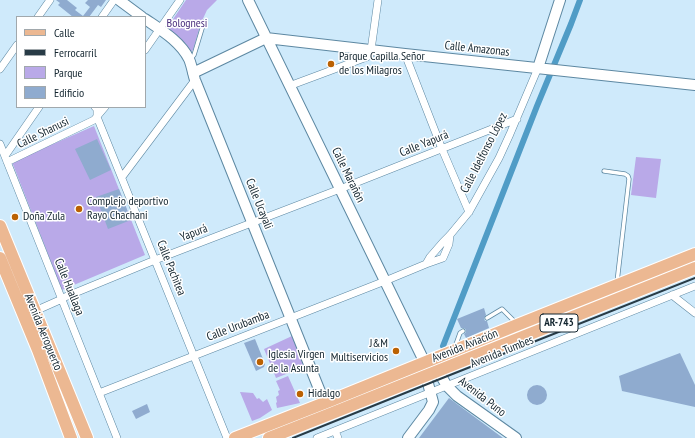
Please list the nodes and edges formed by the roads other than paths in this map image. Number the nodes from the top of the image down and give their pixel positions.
1 (50, 0) edge
2 (114, 0) edge
3 (119, 0) edge
4 (180, 0) edge
5 (248, 0) edge
6 (378, 0) edge
7 (560, 0) edge
8 (39, 16) edge
9 (103, 16) edge
10 (141, 16) edge
11 (146, 20) edge
12 (204, 22) dead end
13 (160, 30) junction
14 (266, 38) junction
15 (16, 47) edge
16 (146, 49) edge
17 (371, 50) junction
18 (405, 54) junction
19 (190, 61) junction
20 (542, 68) junction
21 (0, 69) edge
22 (194, 77) junction
23 (695, 85) edge
24 (289, 86) junction
25 (38, 108) edge
26 (96, 108) edge
27 (103, 108) edge
28 (97, 117) junction
29 (517, 119) junction
30 (0, 144) edge
31 (442, 149) junction
32 (6, 159) junction
33 (604, 171) dead end
34 (122, 177) junction
35 (340, 189) junction
36 (469, 212) junction
37 (252, 222) junction
38 (0, 226) edge
39 (450, 235) junction
40 (695, 254) edge
41 (0, 258) edge
42 (155, 260) junction
43 (426, 264) junction
44 (695, 268) edge
45 (385, 281) junction
46 (617, 285) junction
47 (695, 286) edge
48 (672, 296) junction
49 (62, 299) junction
50 (35, 310) junction
51 (695, 313) edge
52 (290, 317) junction
53 (487, 318) dead end
54 (517, 325) junction
55 (463, 331) dead end
56 (43, 348) junction
57 (453, 351) junction
58 (193, 355) junction
59 (425, 362) junction
60 (438, 371) junction
61 (426, 376) junction
62 (447, 386) junction
63 (430, 392) junction
64 (99, 393) junction
65 (326, 403) junction
66 (330, 414) junction
67 (335, 431) junction
68 (71, 438) edge
69 (87, 438) edge
70 (117, 438) edge
71 (227, 438) edge
72 (234, 438) edge
73 (268, 438) edge
74 (317, 438) edge
75 (338, 438) edge
76 (408, 438) edge
77 (516, 438) edge

1 - 8 street
2 - 9 street
3 - 10 street
4 - 13 street
5 - 14 street, Calle Marañón
6 - 17 street
7 - 20 street, Calle Idelfonso López
11 - 13 street, Calle Ucayali
12 - 19 lane
13 - 16 street
13 - 19 street, Calle Ucayali
14 - 17 street, Calle Amazonas
14 - 22 street
14 - 24 street, Calle Marañón
15 - 21 street
17 - 18 street, Calle Amazonas
17 - 24 street
18 - 20 street, Calle Amazonas
18 - 31 street
19 - 22 street, Calle Ucayali
20 - 23 street, Calle Amazonas
20 - 29 street, Calle Idelfonso López
22 - 34 street
22 - 37 street, Calle Ucayali
24 - 35 street, Calle Marañón
25 - 32 street
26 - 28 street, Calle Pachitea
27 - 28 street, Calle Shanusi
28 - 32 street, Calle Shanusi
28 - 34 street, Calle Pachitea
29 - 31 street, Calle Yapurá
29 - 36 street, Calle Idelfonso López
30 - 32 street, Calle Huallaga
31 - 35 street, Calle Yapurá
31 - 36 street
32 - 49 street, Calle Huallaga
33 - 46 lane
34 - 42 street, Calle Pachitea
35 - 37 street, Yapurá
35 - 45 street, Calle Marañón
36 - 39 street, Calle Idelfonso López
37 - 42 street, Yapurá
37 - 52 street, Calle Ucayali
38 - 50 main road, Avenida Aeropuerto
39 - 43 street, Calle Idelfonso López
39 - 43 street
40 - 46 main road, Avenida Aviación / AR-743
41 - 56 main road, Avenida Aeropuerto
42 - 49 street, Yapurá
42 - 58 street, Calle Pachitea
43 - 45 street
44 - 60 main road, Avenida Aviación / AR-743
45 - 52 street, Calle Urubamba
45 - 59 street, Calle Marañón
46 - 54 main road, Avenida Aviación / AR-743
47 - 48 street, Avenida Tumbes
48 - 51 street
48 - 62 street, Avenida Tumbes
49 - 50 street, Yapurá
49 - 64 street, Calle Huallaga
50 - 56 main road, Avenida Aeropuerto
52 - 58 street, Calle Urubamba
52 - 65 street, Calle Ucayali
53 - 54 lane
54 - 57 main road, Avenida Aviación / AR-743
55 - 57 lane
56 - 68 main road, Avenida Aeropuerto
56 - 69 main road, Avenida Aeropuerto
57 - 59 main road, Avenida Aviación / AR-743
58 - 64 street, Calle Urubamba
58 - 71 street, Calle Pachitea
59 - 65 main road, Avenida Aviación / AR-743
60 - 61 main road, Avenida Aviación / AR-743
60 - 62 street, Avenida Puno
61 - 63 street
61 - 66 main road, Avenida Aviación / AR-743
62 - 63 street, Avenida Tumbes
62 - 77 street, Avenida Puno
63 - 67 street, Avenida Tumbes
63 - 76 street
64 - 70 street, Calle Huallaga
65 - 66 street, Calle Ucayali
65 - 72 main road, Avenida Aviación / AR-743
66 - 73 main road, Avenida Aviación / AR-743
67 - 74 street, Avenida Tumbes
67 - 75 street

